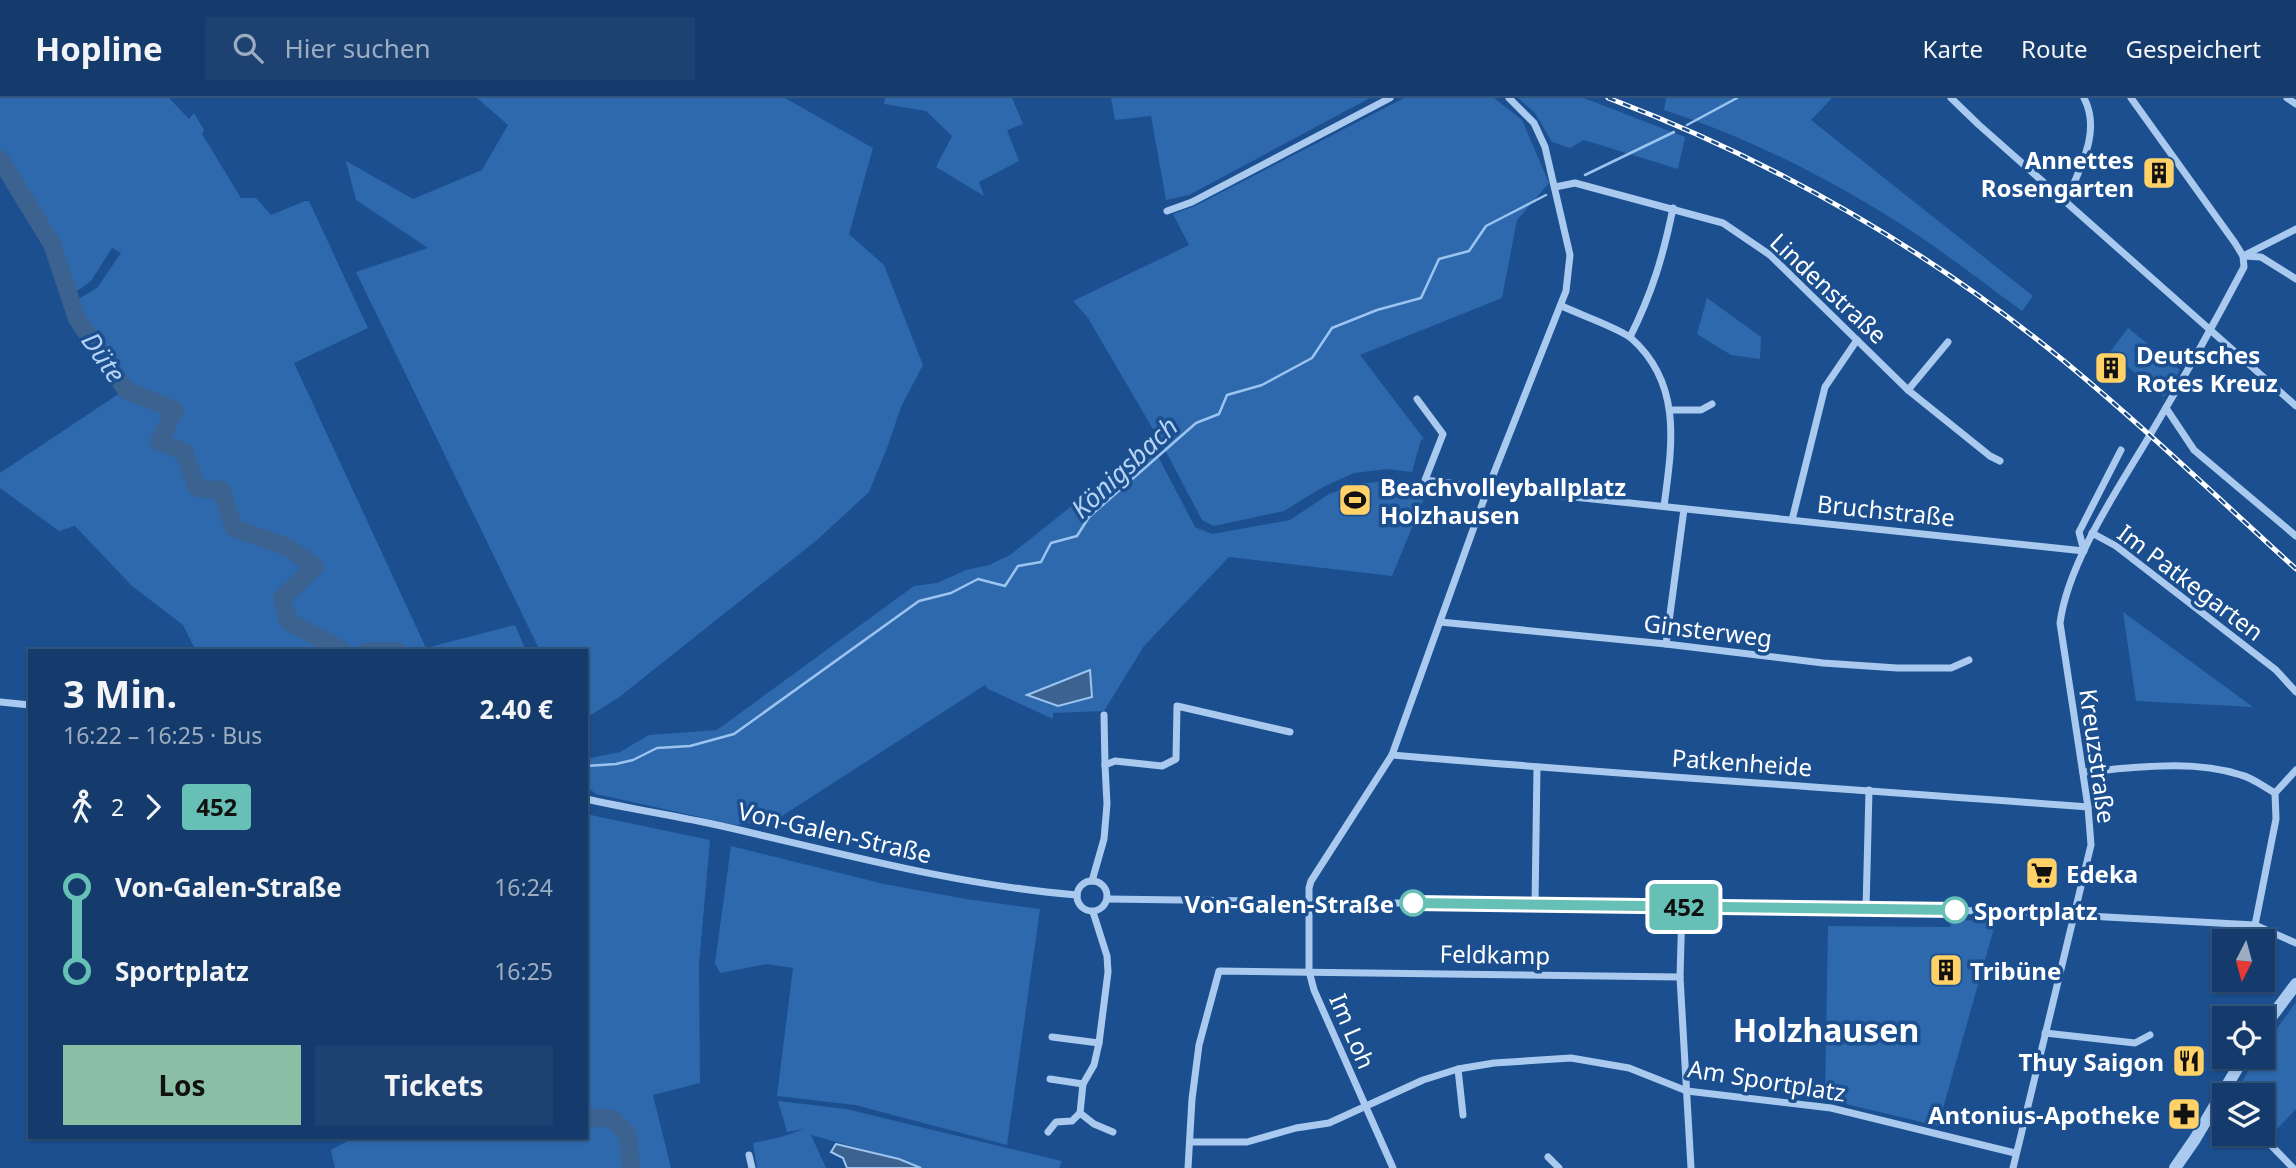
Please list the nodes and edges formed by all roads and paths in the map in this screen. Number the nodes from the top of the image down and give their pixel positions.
1 (1390, 98) edge
2 (1509, 98) edge
3 (1951, 98) edge
4 (2084, 98) edge
5 (2131, 98) edge
6 (2287, 98) edge
7 (2296, 104) edge
8 (1555, 187) junction
9 (2066, 202) junction
10 (1673, 208) junction
11 (1167, 211) dead end
12 (2296, 229) edge
13 (2243, 256) junction
14 (2296, 279) edge
15 (1562, 306) junction
16 (2210, 331) junction
17 (1630, 337) junction
18 (1857, 340) junction
19 (1948, 342) dead end
20 (1908, 390) junction
21 (1417, 399) dead end
22 (1712, 404) dead end
23 (2296, 406) edge
24 (2166, 408) junction
25 (1671, 410) junction
26 (2121, 450) dead end
27 (2000, 461) dead end
28 (1488, 488) junction
29 (1664, 506) junction
30 (1684, 509) junction
31 (1792, 520) junction
32 (2092, 533) junction
33 (2296, 536) edge
34 (2084, 551) junction
35 (1440, 622) junction
36 (1667, 644) junction
37 (1969, 660) dead end
38 (2296, 692) edge
39 (0, 702) edge
40 (28, 705) edge
41 (1104, 715) dead end
42 (1290, 732) dead end
43 (1392, 755) junction
44 (1105, 765) junction
45 (1538, 767) junction
46 (2296, 770) edge
47 (2083, 772) junction
48 (1868, 790) junction
49 (2275, 793) junction
50 (588, 799) edge
51 (2088, 807) junction
52 (1092, 881) junction
53 (1077, 895) junction
54 (1108, 899) junction
55 (1309, 901) junction
56 (1535, 905) junction
57 (1682, 907) junction
58 (1866, 909) junction
59 (1093, 912) junction
60 (2075, 914) junction
61 (2255, 925) junction
62 (2296, 943) edge
63 (1309, 971) junction
64 (1680, 977) junction
65 (2296, 984) edge
66 (2275, 1012) edge
67 (2045, 1033) junction
68 (2150, 1035) dead end
69 (1052, 1037) dead end
70 (1099, 1043) junction
71 (1458, 1069) junction
72 (1050, 1079) dead end
73 (1083, 1084) junction
74 (1687, 1091) junction
75 (1364, 1106) junction
76 (2212, 1112) edge
77 (1080, 1113) junction
78 (1463, 1115) dead end
79 (1048, 1132) dead end
80 (1113, 1132) dead end
81 (1190, 1142) junction
82 (2272, 1146) edge
83 (2015, 1153) junction
84 (749, 1155) dead end
85 (1548, 1157) dead end
86 (752, 1168) edge
87 (1188, 1168) edge
88 (1393, 1168) edge
89 (1559, 1168) edge
90 (1691, 1168) edge
91 (2013, 1168) edge
92 (2175, 1168) edge
93 (2293, 1168) edge

1 - 11 street
2 - 8 street, Im Loh
3 - 9 street
4 - 9 street
5 - 13 street
6 - 7 street
8 - 10 street, Lindenstraße
8 - 15 street, Im Loh
9 - 16 street
10 - 17 street
10 - 18 street, Lindenstraße
12 - 13 street
13 - 14 street
13 - 16 street, Kreuzstraße
15 - 17 street
15 - 28 street, Im Loh
16 - 23 street
16 - 24 street, Kreuzstraße
17 - 25 street
18 - 20 street, Lindenstraße
18 - 31 street
19 - 20 street
20 - 27 street, Lindenstraße
21 - 28 street, Bruchstraße
22 - 25 street
24 - 32 street, Kreuzstraße
24 - 33 street
25 - 29 street
26 - 34 street
28 - 29 street, Bruchstraße
28 - 35 street, Im Loh
29 - 30 street, Bruchstraße
30 - 31 street, Bruchstraße
30 - 36 street
31 - 34 street, Bruchstraße
32 - 34 street, Kreuzstraße
32 - 38 street, Im Patkegarten
34 - 47 street, Kreuzstraße
35 - 36 street, Ginsterweg
35 - 43 street, Im Loh
36 - 37 street, Ginsterweg
39 - 40 street
41 - 44 street
42 - 44 street
43 - 45 street, Patkenheide
43 - 55 street, Im Loh
44 - 52 street
45 - 48 street, Patkenheide
45 - 56 street
46 - 49 street
47 - 49 street
47 - 51 street, Kreuzstraße
48 - 51 street, Patkenheide
48 - 58 street
49 - 61 street
50 - 53 street, Von-Galen-Straße
51 - 60 street, Kreuzstraße
52 - 53 street
52 - 54 street
53 - 59 street
54 - 55 street
54 - 59 street
55 - 56 street
55 - 63 street, Im Loh
56 - 57 street
57 - 58 street
57 - 64 street
58 - 60 street
59 - 70 street
60 - 61 street
60 - 67 street, Kreuzstraße
61 - 62 street
63 - 64 street, Feldkamp
63 - 75 street, Im Loh
63 - 81 street, Feldkamp
64 - 74 street
65 - 66 street
67 - 68 street
67 - 83 street, Kreuzstraße
69 - 70 street
70 - 73 street
71 - 74 street, Am Sportplatz
71 - 75 street, Am Sportplatz
71 - 78 street
72 - 73 street
73 - 77 street
74 - 83 street, Am Sportplatz
74 - 90 street
75 - 81 street, Am Sportplatz
75 - 88 street, Im Loh
76 - 92 street
77 - 79 street
77 - 80 street
81 - 87 street
82 - 93 street
83 - 91 street, Kreuzstraße
84 - 86 street
85 - 89 street

